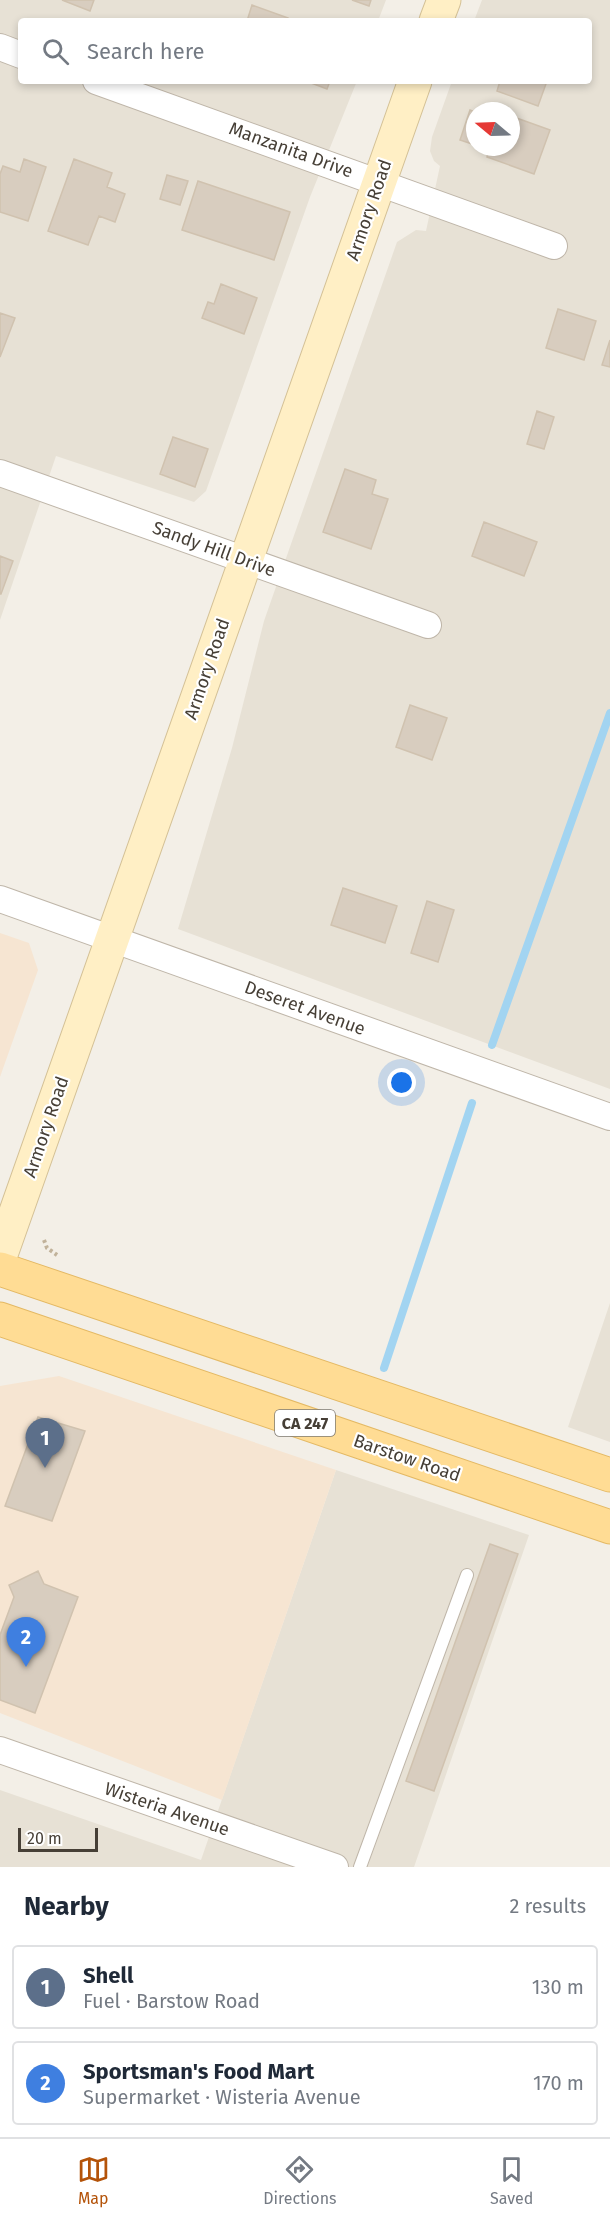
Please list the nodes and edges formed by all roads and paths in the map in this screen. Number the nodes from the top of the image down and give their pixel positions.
1 (444, 0) edge
2 (437, 18) edge
3 (0, 47) edge
4 (18, 54) edge
5 (104, 84) edge
6 (414, 84) edge
7 (379, 182) junction
8 (554, 246) dead end
9 (0, 473) edge
10 (246, 560) junction
11 (428, 625) dead end
12 (0, 899) edge
13 (112, 939) junction
14 (610, 1117) edge
15 (0, 1257) edge
16 (0, 1269) edge
17 (0, 1319) edge
18 (610, 1475) edge
19 (610, 1527) edge
20 (467, 1575) dead end
21 (0, 1750) edge
22 (335, 1867) edge
23 (360, 1867) edge

1 - 2 main road
3 - 4 street
5 - 7 street, Manzanita Drive
6 - 7 main road, Armory Road
7 - 8 street, Manzanita Drive
7 - 10 main road, Armory Road
9 - 10 street, Sandy Hill Drive
10 - 11 street, Sandy Hill Drive
10 - 13 main road, Armory Road
12 - 13 street, Deseret Avenue
13 - 14 street, Deseret Avenue
13 - 15 main road, Armory Road
16 - 18 main road, CA 247
17 - 19 main road, Barstow Road / CA 247
20 - 23 lane
21 - 22 street, Wisteria Avenue

